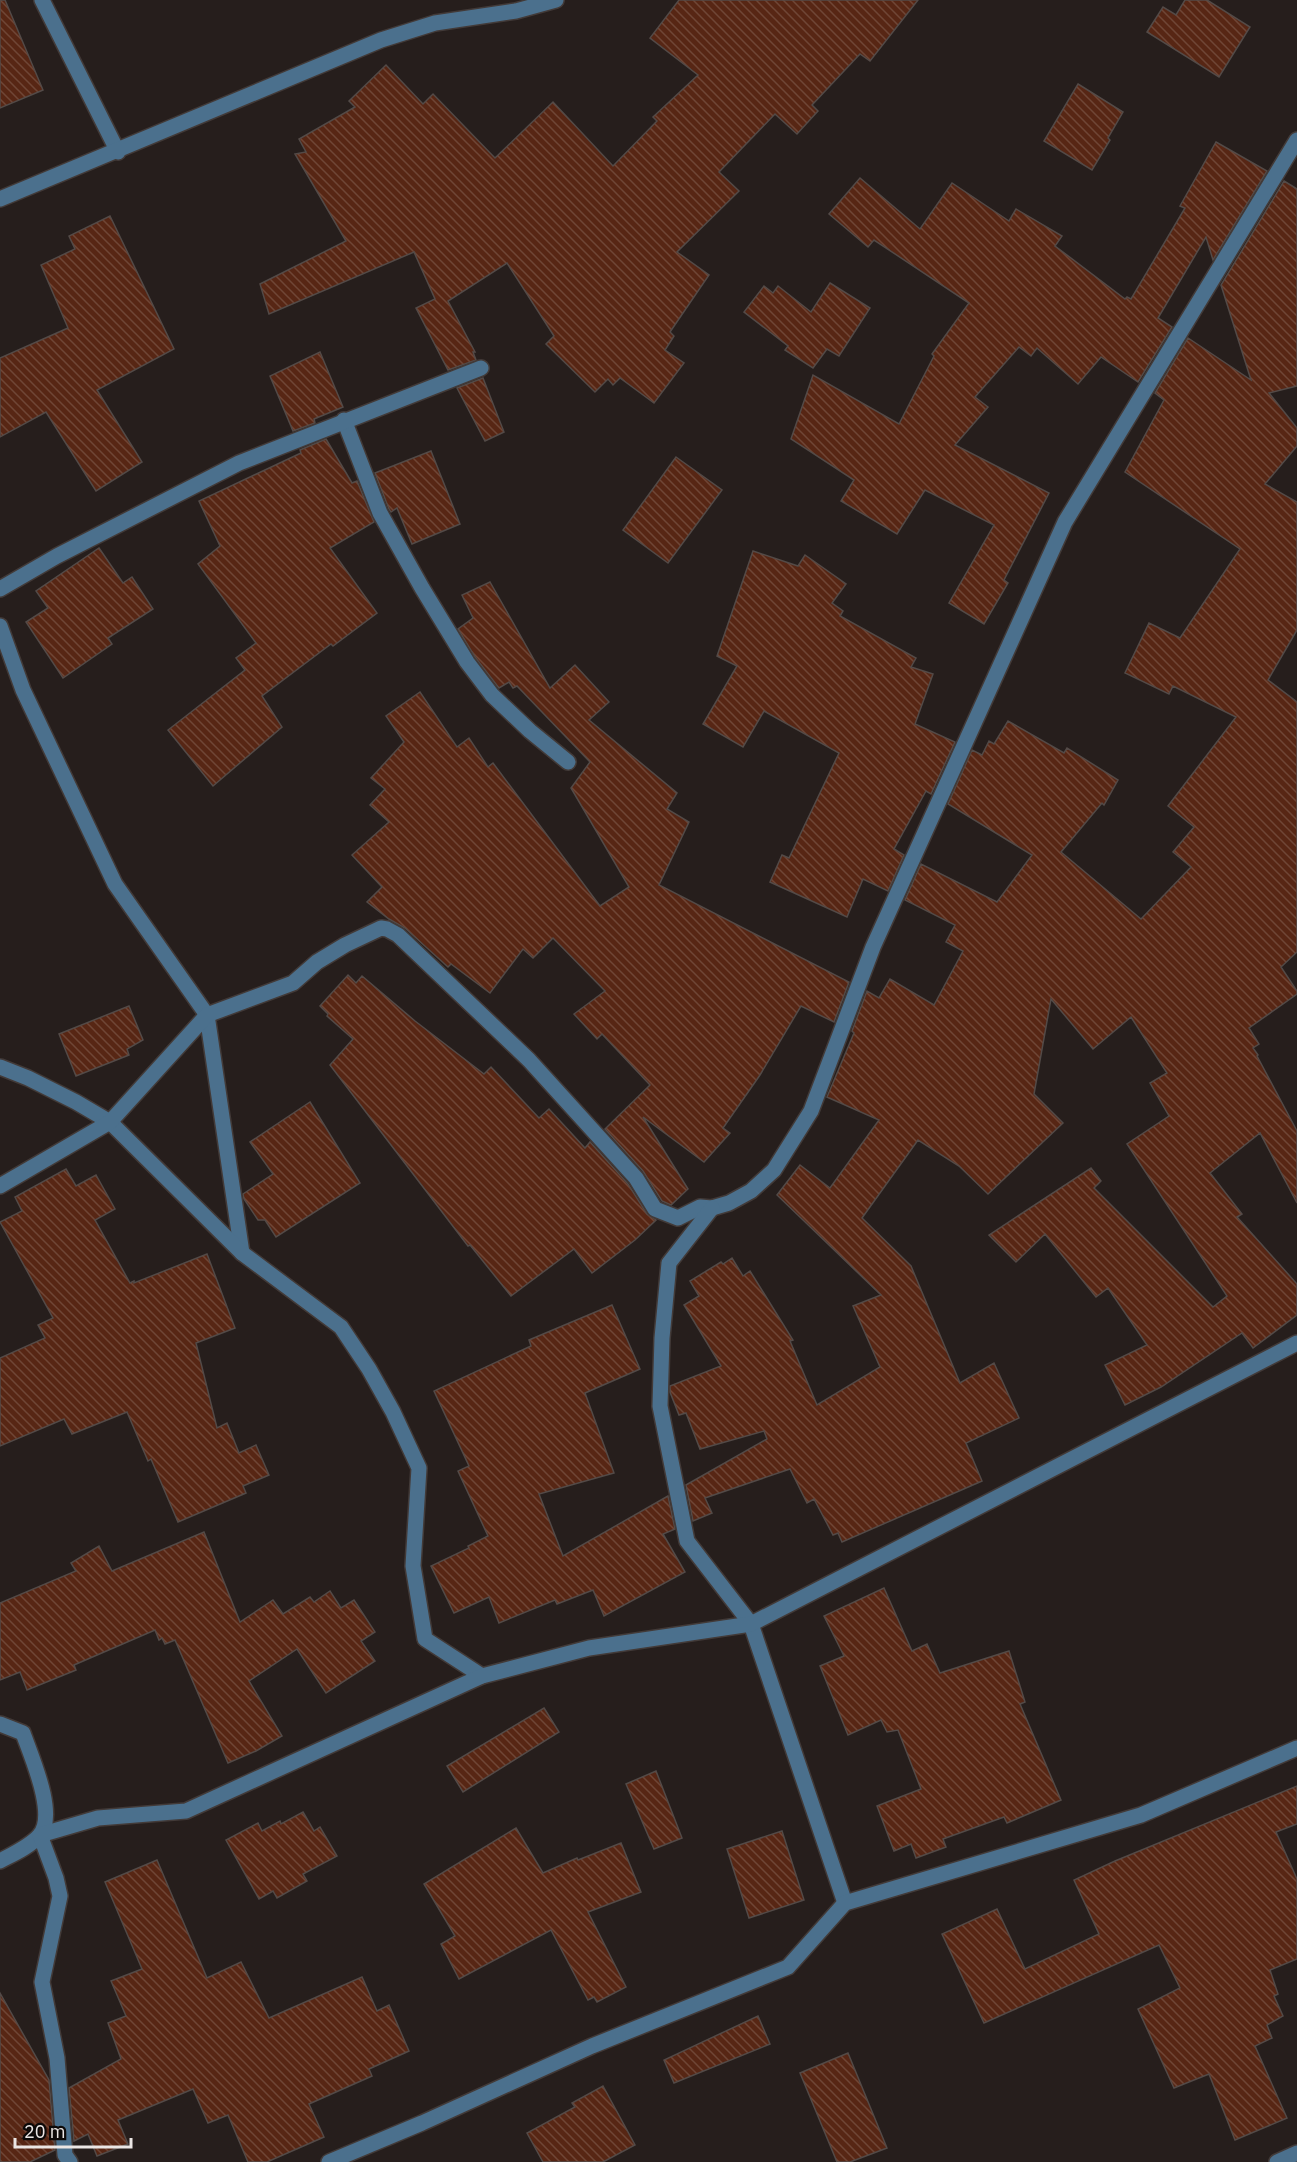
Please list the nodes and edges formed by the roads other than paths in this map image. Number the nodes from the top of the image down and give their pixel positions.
1 (42, 0) edge
2 (556, 0) edge
3 (1297, 140) edge
4 (118, 152) junction
5 (0, 200) edge
6 (482, 368) dead end
7 (344, 420) junction
8 (0, 589) edge
9 (0, 626) edge
10 (568, 762) dead end
11 (207, 1015) junction
12 (0, 1067) edge
13 (110, 1122) junction
14 (0, 1186) edge
15 (712, 1208) junction
16 (242, 1253) junction
17 (1297, 1343) edge
18 (751, 1624) junction
19 (482, 1676) junction
20 (0, 1724) edge
21 (1297, 1748) edge
22 (40, 1835) junction
23 (0, 1861) edge
24 (845, 1903) junction
25 (1297, 2153) edge
26 (70, 2162) edge
27 (329, 2162) edge
28 (1277, 2162) edge

1 - 4 street
2 - 4 street
3 - 15 street
4 - 5 street
6 - 7 street
7 - 8 street
7 - 10 street
9 - 11 street
11 - 13 street
11 - 15 street
11 - 16 street
12 - 13 street
13 - 14 street
13 - 16 street
15 - 18 street
16 - 19 street
17 - 18 street
18 - 19 street
18 - 24 street
19 - 22 street
20 - 22 street
21 - 24 street
22 - 23 street
22 - 26 street
24 - 27 street
25 - 28 street

